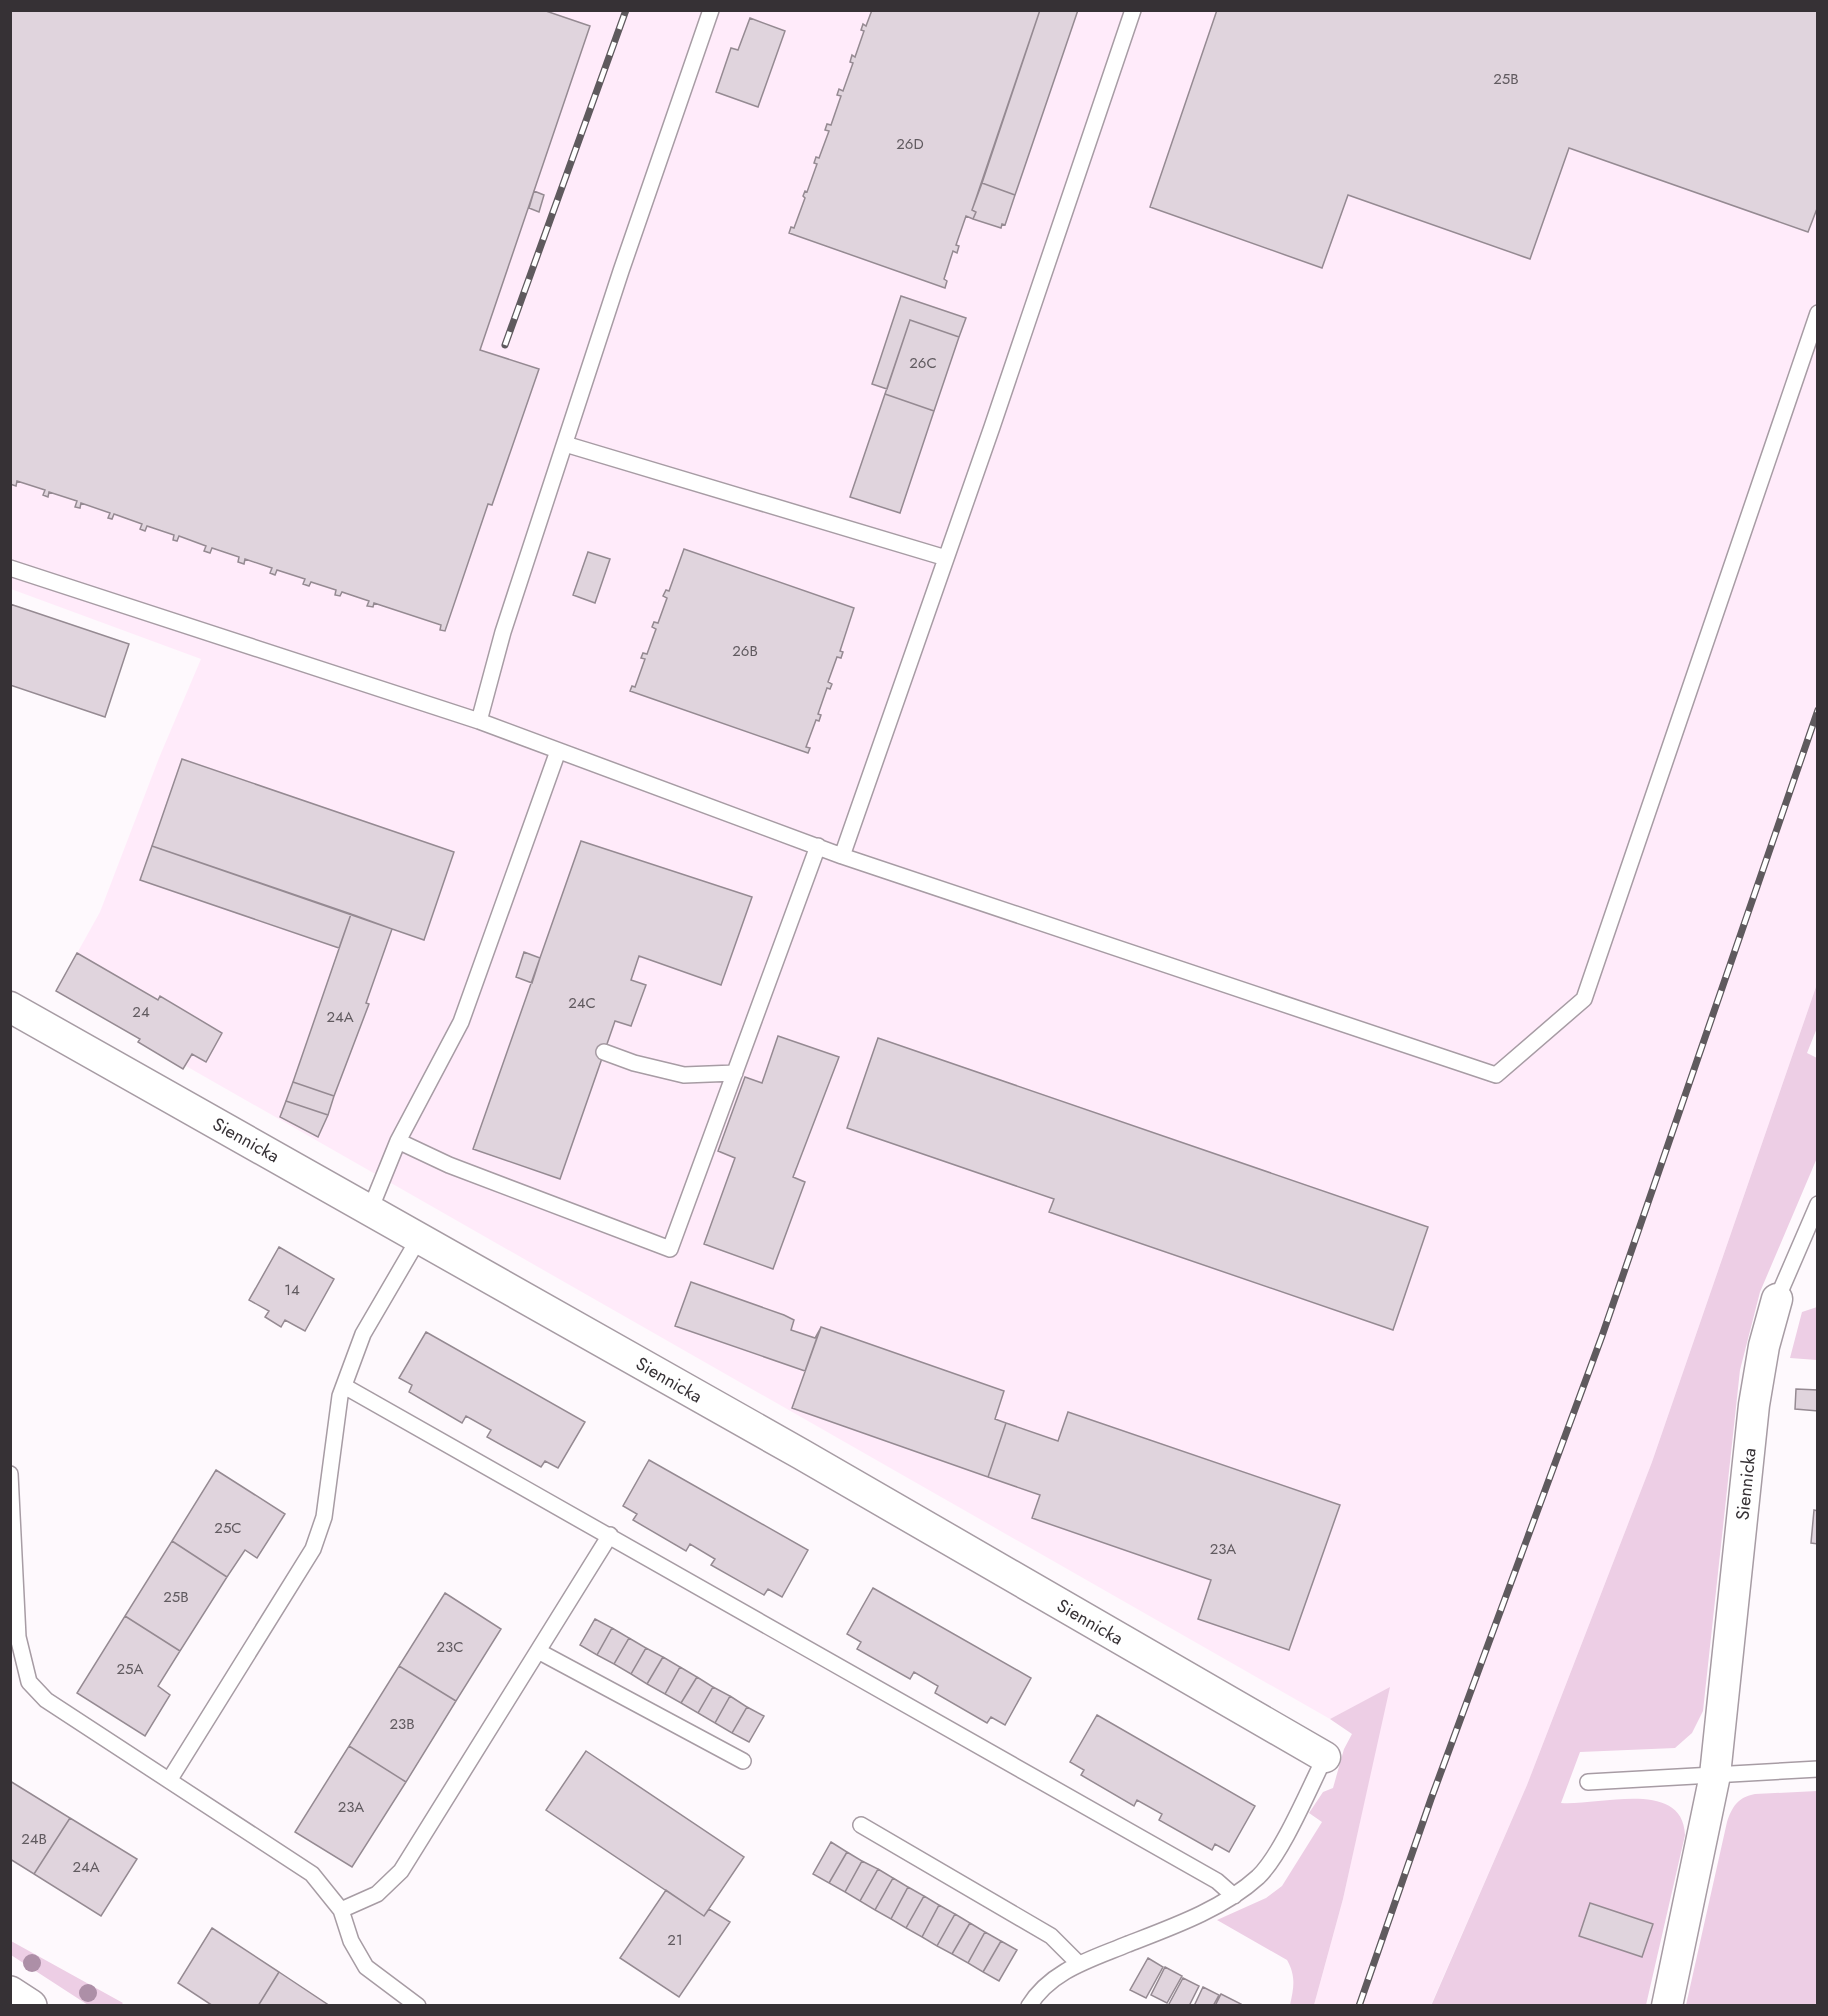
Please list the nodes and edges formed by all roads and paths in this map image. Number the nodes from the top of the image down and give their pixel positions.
1 (711, 10) edge
2 (1133, 10) edge
3 (1818, 313) edge
4 (565, 444) junction
5 (946, 558) junction
6 (10, 568) edge
7 (479, 721) junction
8 (558, 751) junction
9 (818, 846) junction
10 (842, 856) junction
11 (10, 1007) edge
12 (604, 1052) dead end
13 (735, 1073) junction
14 (398, 1141) junction
15 (1818, 1204) edge
16 (370, 1210) junction
17 (419, 1238) junction
18 (1778, 1299) joint
19 (344, 1386) junction
20 (10, 1474) edge
21 (610, 1535) junction
22 (14, 1637) edge
23 (538, 1651) junction
24 (1325, 1758) joint
25 (742, 1761) dead end
26 (1818, 1769) edge
27 (1715, 1775) junction
28 (170, 1779) junction
29 (1588, 1782) dead end
30 (861, 1825) dead end
31 (1234, 1896) junction
32 (341, 1910) junction
33 (1079, 1964) junction
34 (10, 1993) edge
35 (30, 2006) edge
36 (418, 2006) edge
37 (1029, 2006) edge
38 (1667, 2006) edge

1 - 4 lane
2 - 5 lane
3 - 10 lane
4 - 5 lane
4 - 7 lane
5 - 10 lane
6 - 7 lane
7 - 8 lane
8 - 9 lane
8 - 14 lane
9 - 10 lane
9 - 13 lane
11 - 16 street, Siennicka
12 - 13 lane
13 - 14 lane
14 - 16 lane
15 - 18 lane, Siennicka
16 - 17 street, Siennicka
17 - 19 lane
17 - 24 street, Siennicka
18 - 27 street, Siennicka
19 - 21 lane
19 - 28 lane
20 - 22 lane
21 - 23 lane
21 - 31 lane
22 - 28 lane
23 - 25 lane
23 - 32 lane
24 - 31 lane
26 - 27 lane
27 - 29 lane
27 - 38 street, Siennicka
28 - 32 lane
30 - 33 lane
31 - 33 lane
32 - 36 lane
33 - 37 lane
34 - 35 street

